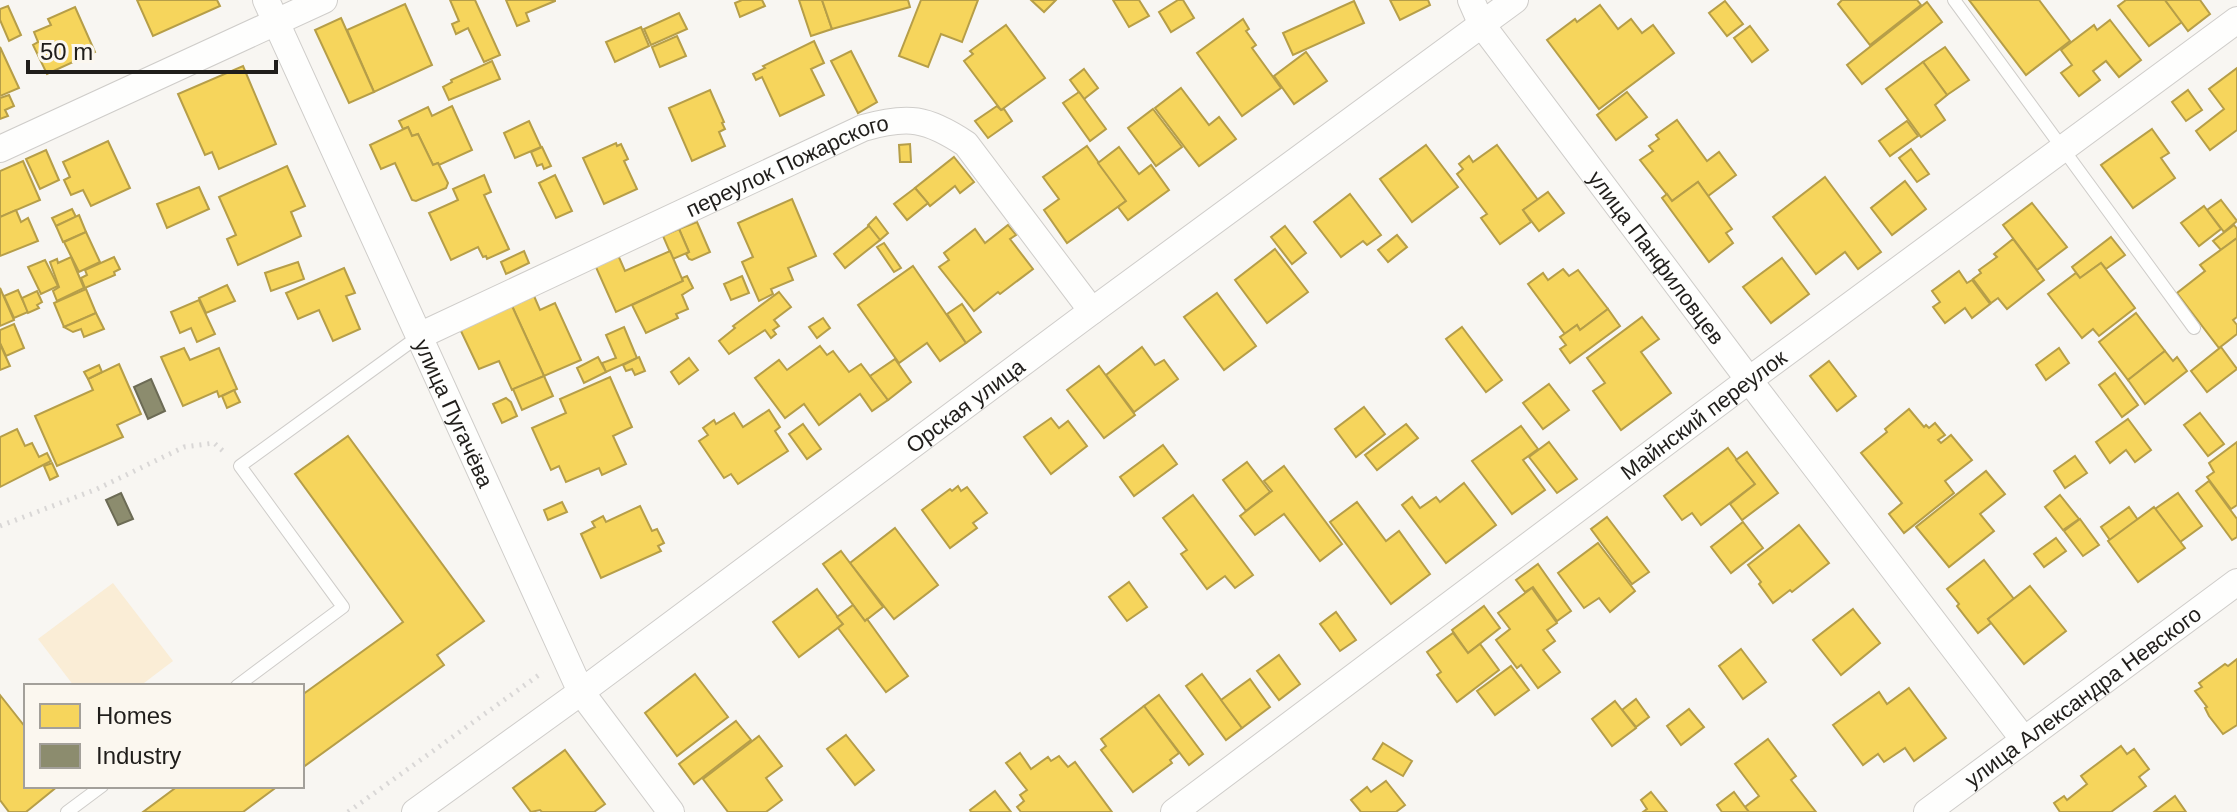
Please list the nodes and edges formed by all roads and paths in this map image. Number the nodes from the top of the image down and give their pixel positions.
1 (324, 0) edge
2 (1471, 0) edge
3 (1515, 0) edge
4 (1954, 0) edge
5 (271, 11) edge
6 (2237, 20) edge
7 (1482, 25) junction
8 (2064, 148) junction
9 (0, 149) edge
10 (1092, 311) junction
11 (2194, 328) dead end
12 (419, 336) junction
13 (1749, 380) junction
14 (240, 466) junction
15 (0, 526) edge
16 (2237, 582) edge
17 (566, 655) junction
18 (240, 684) edge
19 (581, 692) junction
20 (2024, 740) junction
21 (99, 788) edge
22 (67, 812) edge
23 (348, 812) edge
24 (415, 812) edge
25 (671, 812) edge
26 (1174, 812) edge
27 (1927, 812) edge

1 - 5 street
2 - 7 street, улица Панфиловцев
3 - 7 street, Орская улица
4 - 8 lane
5 - 9 street
5 - 12 street, улица Пугачёва
6 - 8 street, Майнский переулок
7 - 10 street, Орская улица
7 - 13 street, улица Панфиловцев
8 - 11 lane
8 - 13 street, Майнский переулок
10 - 12 street, переулок Пожарского
10 - 19 street, Орская улица
12 - 14 lane
12 - 17 street, улица Пугачёва
13 - 20 street, улица Панфиловцев
13 - 26 street, Майнский переулок
14 - 15 path
14 - 18 lane
16 - 20 street, улица Александра Невского
17 - 19 street, улица Пугачёва
17 - 23 path
19 - 24 street, Орская улица
19 - 25 street, улица Пугачёва
20 - 27 street, улица Александра Невского
21 - 22 lane

